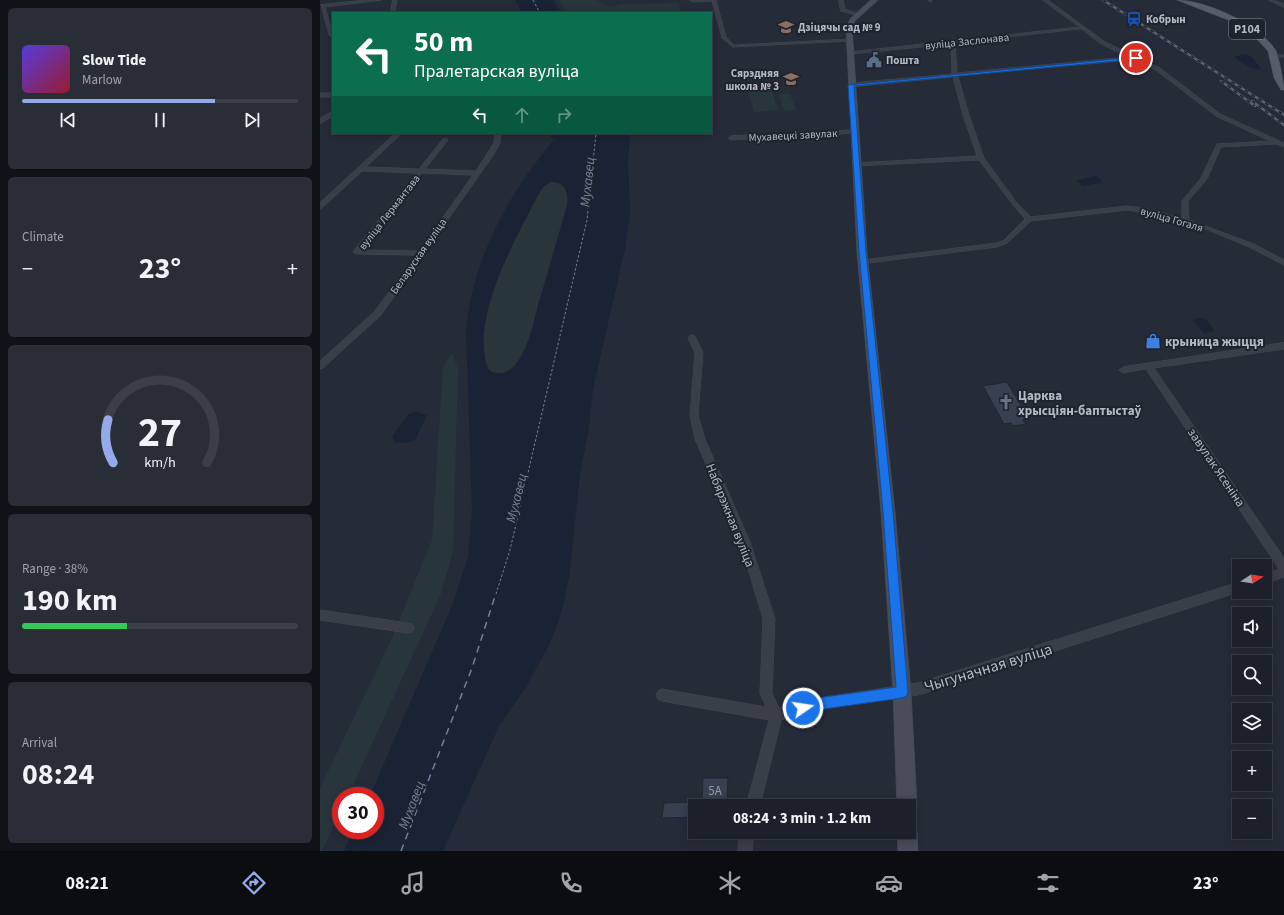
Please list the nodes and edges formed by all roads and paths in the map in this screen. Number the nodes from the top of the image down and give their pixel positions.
1 (379, 0) edge
2 (395, 0) edge
3 (712, 0) edge
4 (842, 0) edge
5 (875, 0) edge
6 (1045, 0) edge
7 (1180, 0) edge
8 (1272, 0) edge
9 (692, 1) dead end
10 (1284, 6) edge
11 (393, 12) edge
12 (857, 15) junction
13 (1083, 28) junction
14 (332, 36) edge
15 (953, 43) junction
16 (851, 47) junction
17 (1274, 56) junction
18 (1284, 56) edge
19 (1136, 58) junction
20 (955, 75) junction
21 (851, 85) junction
22 (1284, 88) edge
23 (320, 95) edge
24 (332, 95) edge
25 (332, 114) edge
26 (320, 122) edge
27 (855, 132) junction
28 (398, 134) edge
29 (498, 134) edge
30 (731, 138) dead end
31 (445, 140) dead end
32 (1281, 143) edge
33 (981, 158) junction
34 (856, 165) junction
35 (361, 169) junction
36 (420, 172) junction
37 (478, 174) junction
38 (320, 207) edge
39 (1029, 219) junction
40 (1186, 222) junction
41 (420, 253) junction
42 (863, 262) junction
43 (1284, 263) edge
44 (692, 338) dead end
45 (1284, 346) edge
46 (320, 366) edge
47 (1149, 367) junction
48 (1123, 370) dead end
49 (1284, 567) edge
50 (1284, 572) edge
51 (1272, 576) edge
52 (1232, 589) edge
53 (320, 615) edge
54 (408, 628) dead end
55 (902, 692) junction
56 (662, 695) dead end
57 (776, 715) junction
58 (755, 799) edge
59 (907, 799) edge
60 (746, 839) edge
61 (907, 839) edge
62 (745, 851) edge
63 (908, 851) edge

1 - 14 street
2 - 11 street
3 - 9 street
3 - 16 street, вуліца Заслонава
4 - 12 street
5 - 12 main road
6 - 13 street
7 - 17 main road, Р104
8 - 10 street
12 - 16 main road
13 - 15 street, вуліца Заслонава
13 - 19 street
15 - 16 street, вуліца Заслонава
15 - 20 street
16 - 21 main road
17 - 18 street
17 - 22 main road, Р104
19 - 20 street
19 - 32 street
20 - 21 street
20 - 33 street
21 - 27 main road
23 - 24 street
25 - 26 street
27 - 30 street, Мухавецкі завулак
27 - 34 main road
28 - 35 street
29 - 37 street, Беларуская вуліца
31 - 36 street, вуліца Лермантава
32 - 40 street
33 - 34 street
33 - 39 street
34 - 42 main road
35 - 36 street
35 - 38 street
36 - 37 street
36 - 41 street, вуліца Лермантава
37 - 41 street, Беларуская вуліца
39 - 40 street, вуліца Гогаля
39 - 42 street
40 - 43 street, вуліца Гогаля
41 - 46 street, Беларуская вуліца
42 - 55 main road
44 - 57 street, Набярэжная вуліца
45 - 47 street
47 - 48 street
47 - 49 street, завулак Ясеніна
50 - 51 street
52 - 55 street, Чыгуначная вуліца
53 - 54 street
55 - 57 street, Чыгуначная вуліца
55 - 59 main road
56 - 57 street
57 - 58 street
60 - 62 street
61 - 63 main road

